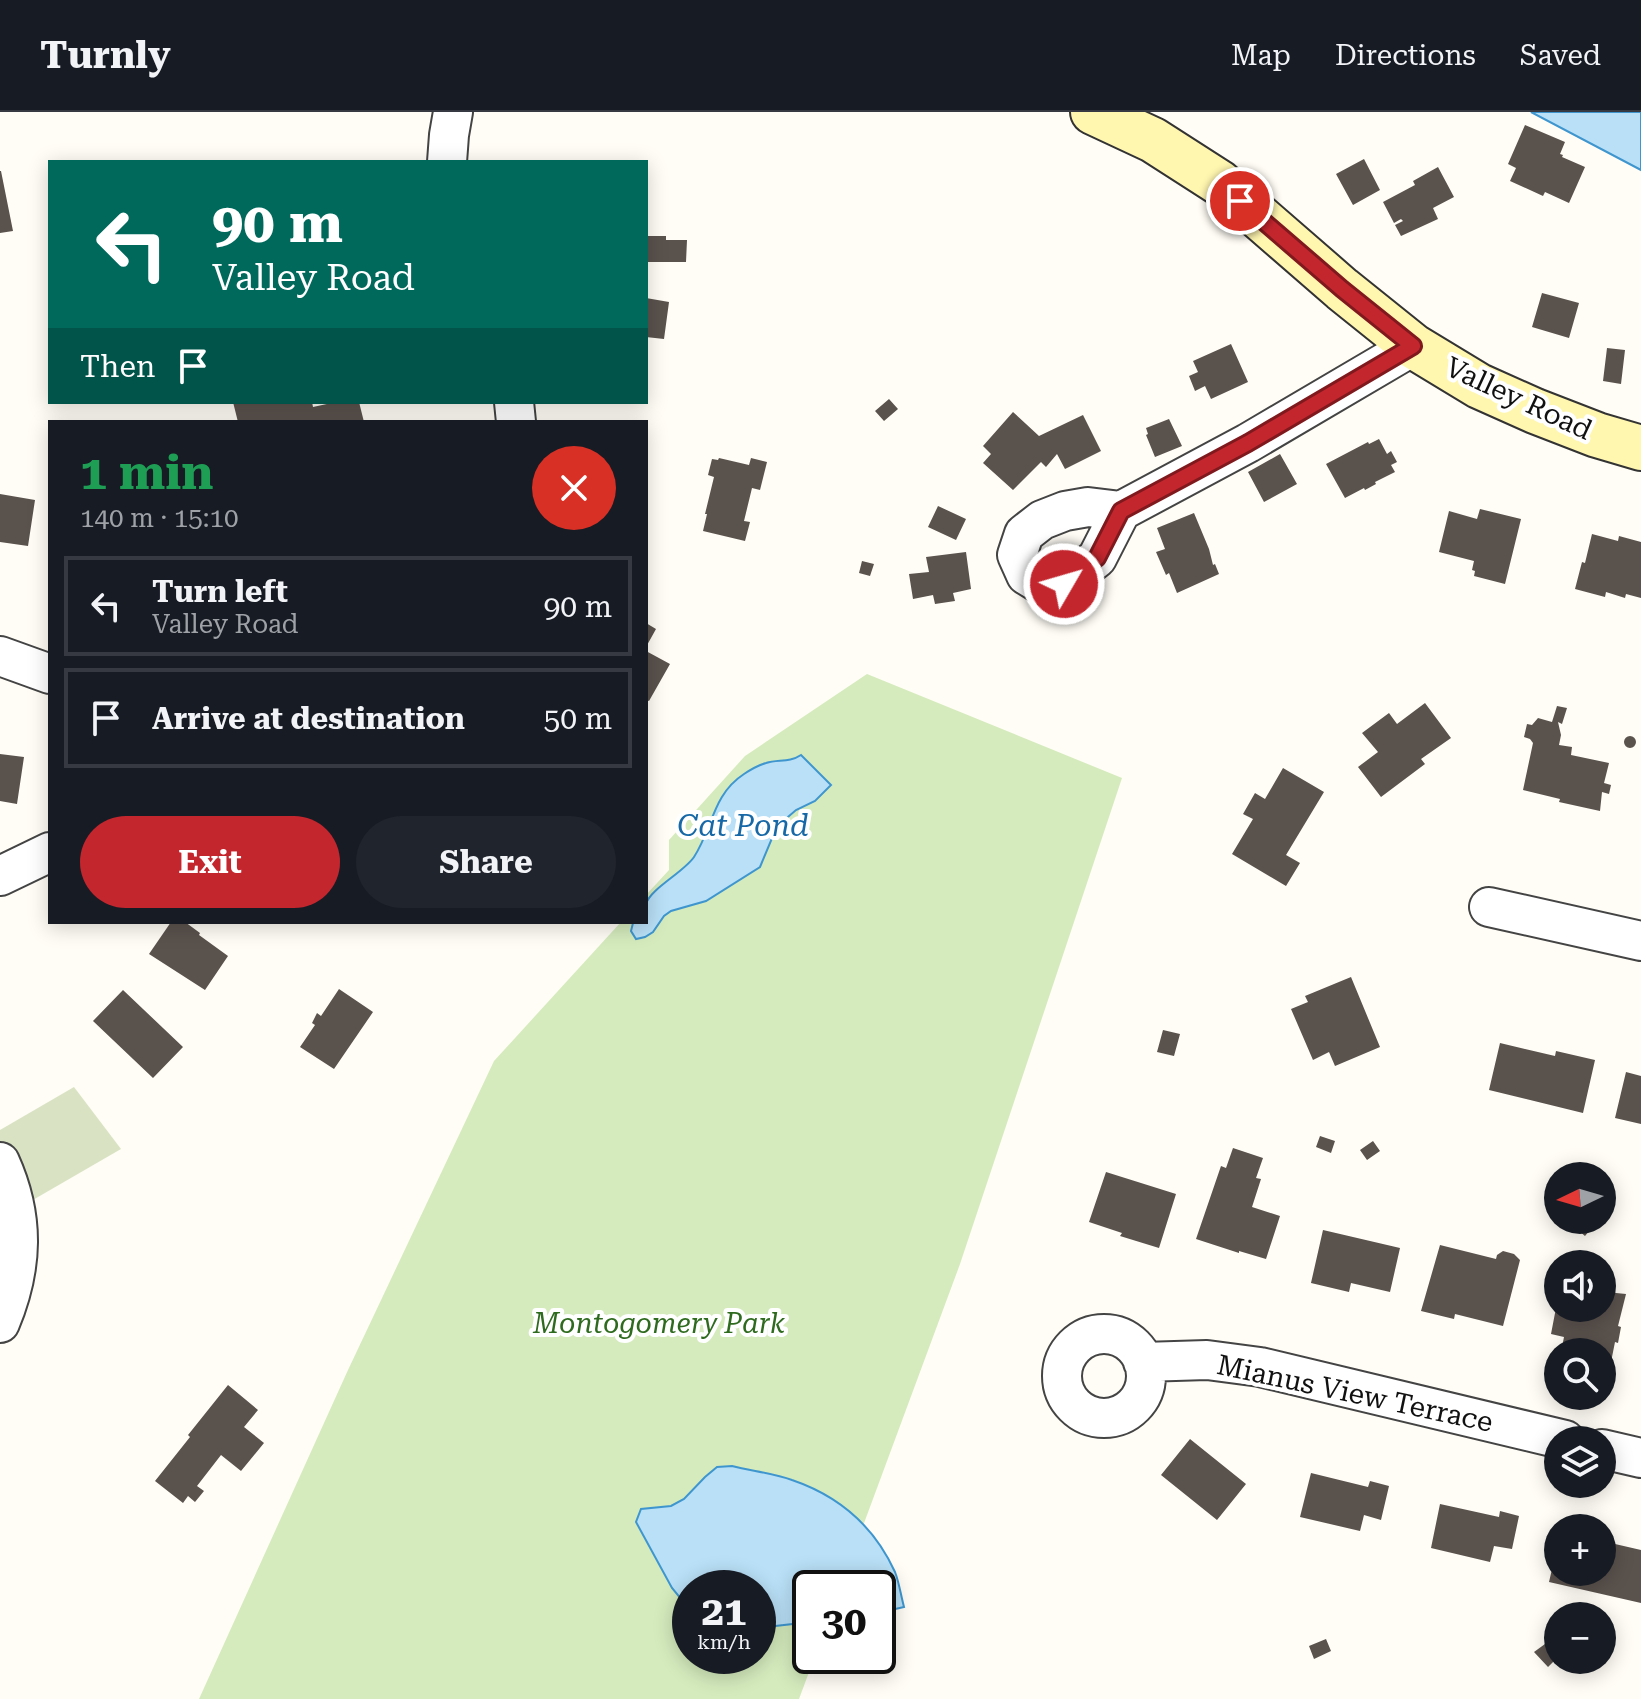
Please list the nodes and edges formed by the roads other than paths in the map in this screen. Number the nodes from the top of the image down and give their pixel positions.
1 (453, 112) edge
2 (1093, 112) edge
3 (447, 160) edge
4 (1413, 346) junction
5 (1641, 448) edge
6 (1121, 511) dead end
7 (0, 656) edge
8 (48, 673) edge
9 (48, 853) edge
10 (0, 876) edge
11 (1489, 907) dead end
12 (1641, 941) edge
13 (0, 1162) edge
14 (0, 1323) edge
15 (1143, 1362) dead end
16 (1544, 1435) edge
17 (1616, 1452) edge
18 (1641, 1458) edge

1 - 3 street
2 - 4 main road, Valley Road
4 - 5 main road, Valley Road
4 - 6 street
7 - 8 street
9 - 10 street
11 - 12 street
13 - 14 street
15 - 16 street, Mianus View Terrace
17 - 18 street

